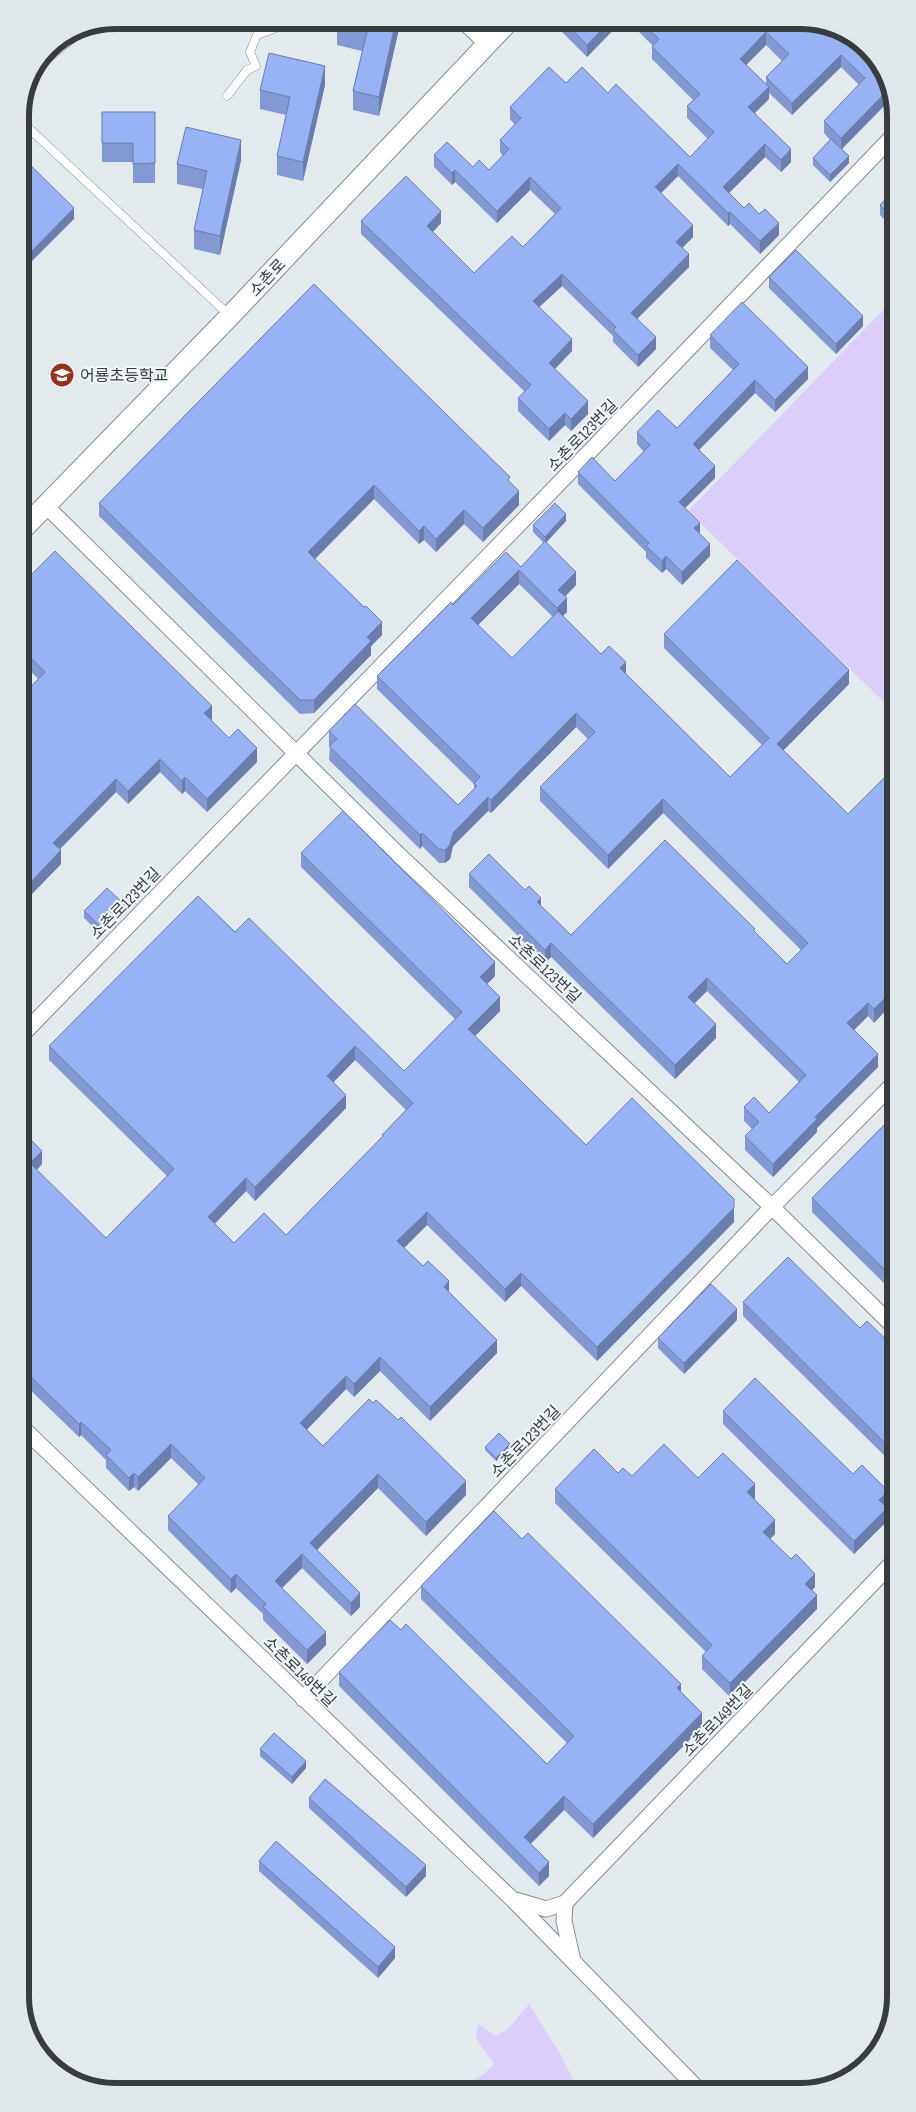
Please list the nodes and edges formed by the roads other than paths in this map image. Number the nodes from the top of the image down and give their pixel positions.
1 (273, 29) edge
2 (471, 29) edge
3 (501, 29) edge
4 (487, 44) junction
5 (227, 96) dead end
6 (29, 128) edge
7 (887, 142) edge
8 (230, 316) junction
9 (45, 505) junction
10 (29, 522) edge
11 (295, 753) junction
12 (29, 1028) edge
13 (887, 1090) edge
14 (772, 1207) junction
15 (887, 1319) edge
16 (29, 1434) edge
17 (887, 1568) edge
18 (304, 1699) junction
19 (512, 1899) junction
20 (565, 1903) junction
21 (573, 1961) junction
22 (692, 2083) edge

1 - 5 lane
2 - 4 street
3 - 4 street, 소촌로
4 - 8 street, 소촌로
6 - 8 lane
7 - 11 street, 소촌로123번길
8 - 9 street, 소촌로
9 - 10 street, 소촌로
9 - 11 street, 소촌로123번길
11 - 12 street, 소촌로123번길
11 - 14 street, 소촌로123번길
13 - 14 street, 소촌로123번길
14 - 15 street, 소촌로123번길
14 - 18 street, 소촌로123번길
16 - 18 street, 소촌로149번길
17 - 20 street, 소촌로149번길
18 - 19 street, 소촌로149번길
19 - 20 street, 소촌로149번길
19 - 21 street
20 - 21 street
21 - 22 street

